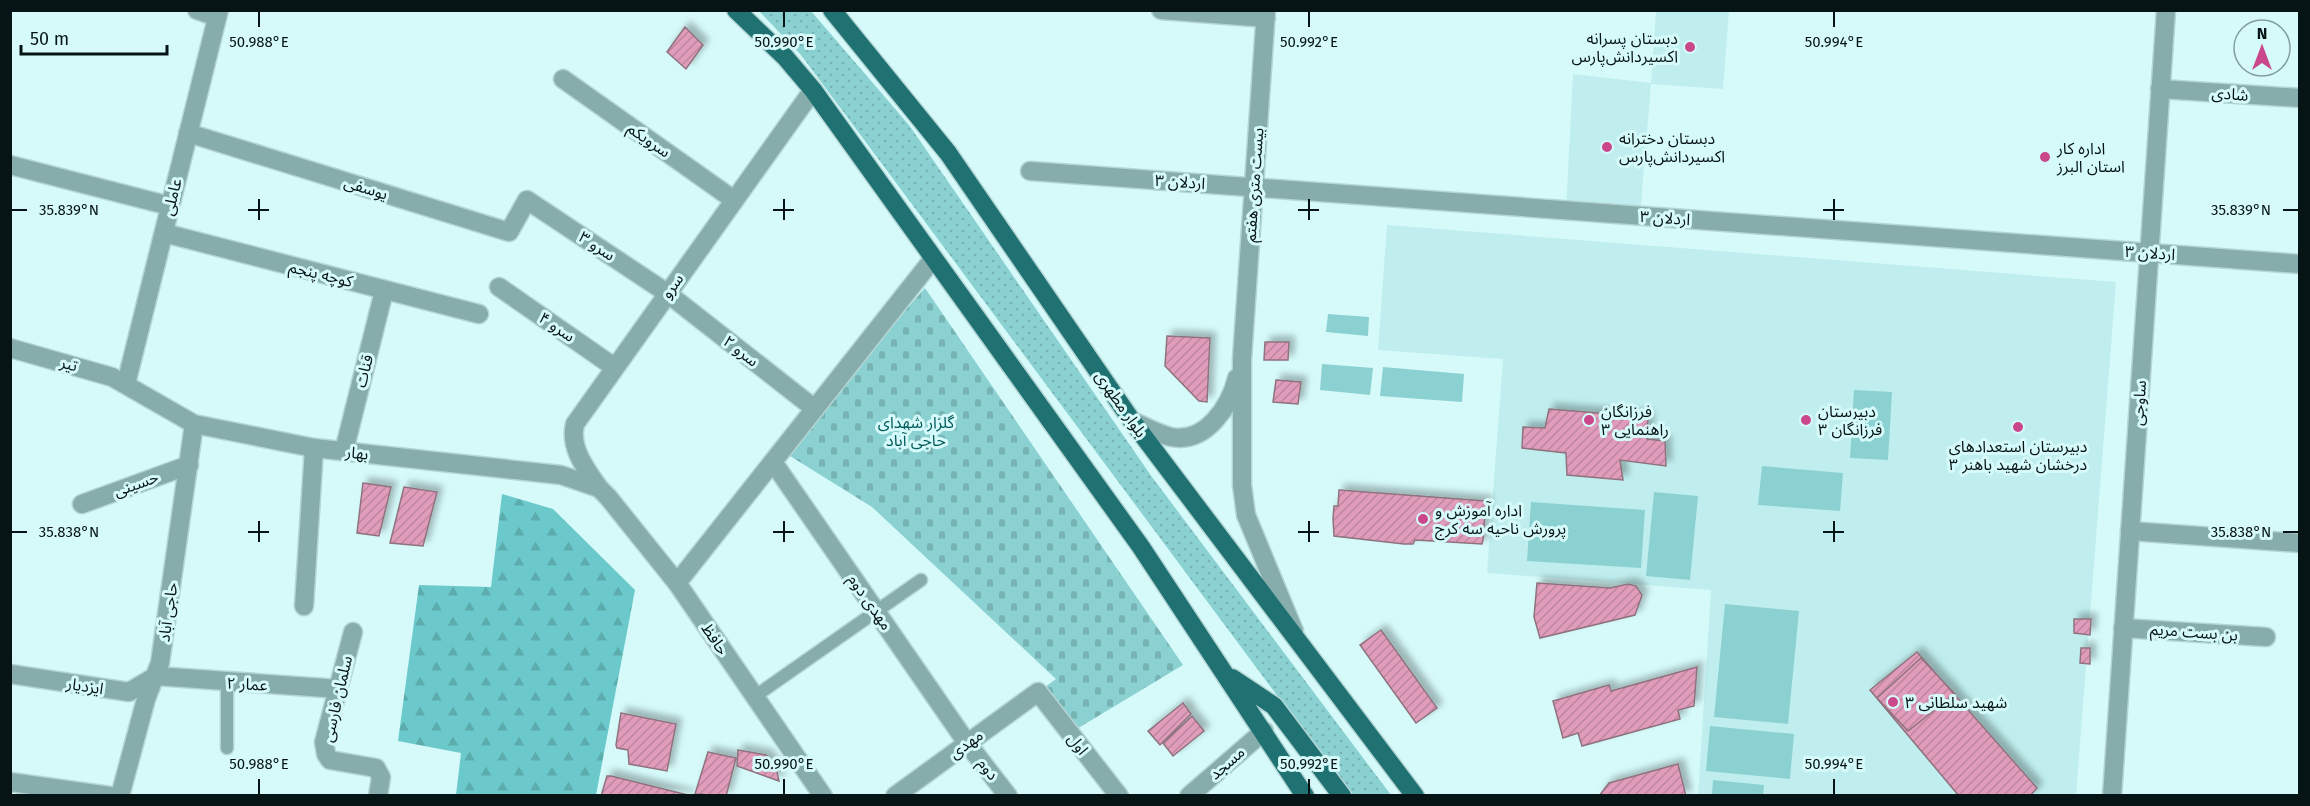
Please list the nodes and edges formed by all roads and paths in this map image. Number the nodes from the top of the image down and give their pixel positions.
1 (197, 10) edge
2 (736, 10) edge
3 (832, 10) edge
4 (1161, 10) edge
5 (2166, 10) edge
6 (218, 14) edge
7 (1266, 14) edge
8 (563, 79) dead end
9 (2160, 89) junction
10 (813, 90) junction
11 (2300, 98) edge
12 (188, 133) junction
13 (10, 165) edge
14 (1030, 171) dead end
15 (1254, 188) junction
16 (527, 200) joint
17 (734, 200) junction
18 (170, 206) junction
19 (164, 233) junction
20 (2149, 253) junction
21 (933, 259) junction
22 (2300, 264) edge
23 (499, 287) dead end
24 (384, 291) junction
25 (667, 293) junction
26 (479, 314) dead end
27 (10, 348) edge
28 (1242, 358) junction
29 (614, 367) junction
30 (126, 384) junction
31 (815, 408) junction
32 (1132, 421) junction
33 (194, 424) junction
34 (314, 448) junction
35 (344, 451) junction
36 (773, 462) junction
37 (189, 465) junction
38 (599, 488) junction
39 (82, 504) dead end
40 (2130, 531) junction
41 (2300, 543) edge
42 (921, 580) dead end
43 (677, 583) junction
44 (304, 606) dead end
45 (876, 611) junction
46 (2123, 628) junction
47 (353, 632) dead end
48 (2266, 637) dead end
49 (1298, 639) junction
50 (1223, 672) junction
51 (10, 674) edge
52 (156, 676) junction
53 (227, 683) junction
54 (339, 689) junction
55 (1038, 692) joint
56 (754, 697) junction
57 (1264, 732) junction
58 (967, 743) junction
59 (227, 748) dead end
60 (10, 782) edge
61 (110, 795) edge
62 (120, 795) edge
63 (378, 795) edge
64 (823, 795) edge
65 (895, 795) edge
66 (1008, 795) edge
67 (1119, 795) edge
68 (1189, 795) edge
69 (1305, 795) edge
70 (1342, 795) edge
71 (1415, 795) edge
72 (2112, 795) edge

1 - 6 street
2 - 10 main road
3 - 32 main road, بلوار مطهری
4 - 7 street
5 - 9 street, ساوجی
6 - 12 street, عاملی
7 - 15 street, بیست متری هفتم
8 - 17 street, سرویکم
9 - 11 street, شادی
9 - 20 street, ساوجی
10 - 17 street, سرو
10 - 21 main road
12 - 16 street, یوسفی
12 - 18 street, عاملی
13 - 18 street
14 - 15 street, اردلان ۳
15 - 20 street, اردلان ۳
15 - 28 street, بیست متری هفتم
16 - 25 street, سرو ۳
17 - 25 street, سرو
18 - 19 street, عاملی
19 - 24 street, کوچه پنجم
19 - 30 street, عاملی
20 - 22 street, اردلان ۳
20 - 40 street, ساوجی
21 - 31 street
21 - 50 main road
23 - 29 street, سرو ۴
24 - 26 street, کوچه پنجم
24 - 35 street, قنات
25 - 29 street, سرو
25 - 31 street, سرو ۲
27 - 30 street, تیر
28 - 32 street
28 - 49 street
29 - 38 street, سرو
30 - 33 street, بهار
31 - 36 street
32 - 49 main road, بلوار مطهری
33 - 34 street, بهار
33 - 37 street, حاجی آباد
34 - 35 street, بهار
34 - 44 street
35 - 38 street, بهار
36 - 43 street
36 - 45 street, مهدی دوم
37 - 39 street, حسینی
37 - 52 street, حاجی آباد
38 - 43 street, حافظ
40 - 41 street
40 - 46 street, ساوجی
42 - 45 lane
43 - 56 street, حافظ
45 - 56 lane
45 - 58 street, مهدی دوم
46 - 48 street, بن بست مریم
46 - 72 street, ساوجی
47 - 54 street, سلمان فارسی
49 - 71 main road, بلوار مطهری
50 - 57 main road
50 - 70 main road
51 - 52 street, ایزدیار
52 - 53 street, عمار ۲
52 - 62 street, حاجی آباد
53 - 54 street, عمار ۲
53 - 59 lane
54 - 63 street, سلمان فارسی
55 - 58 street, مهدی
55 - 67 street, اول
56 - 64 street, حافظ
57 - 68 street, مسجد
57 - 69 main road
58 - 65 street, مهدی
58 - 66 street, دوم
60 - 61 street

